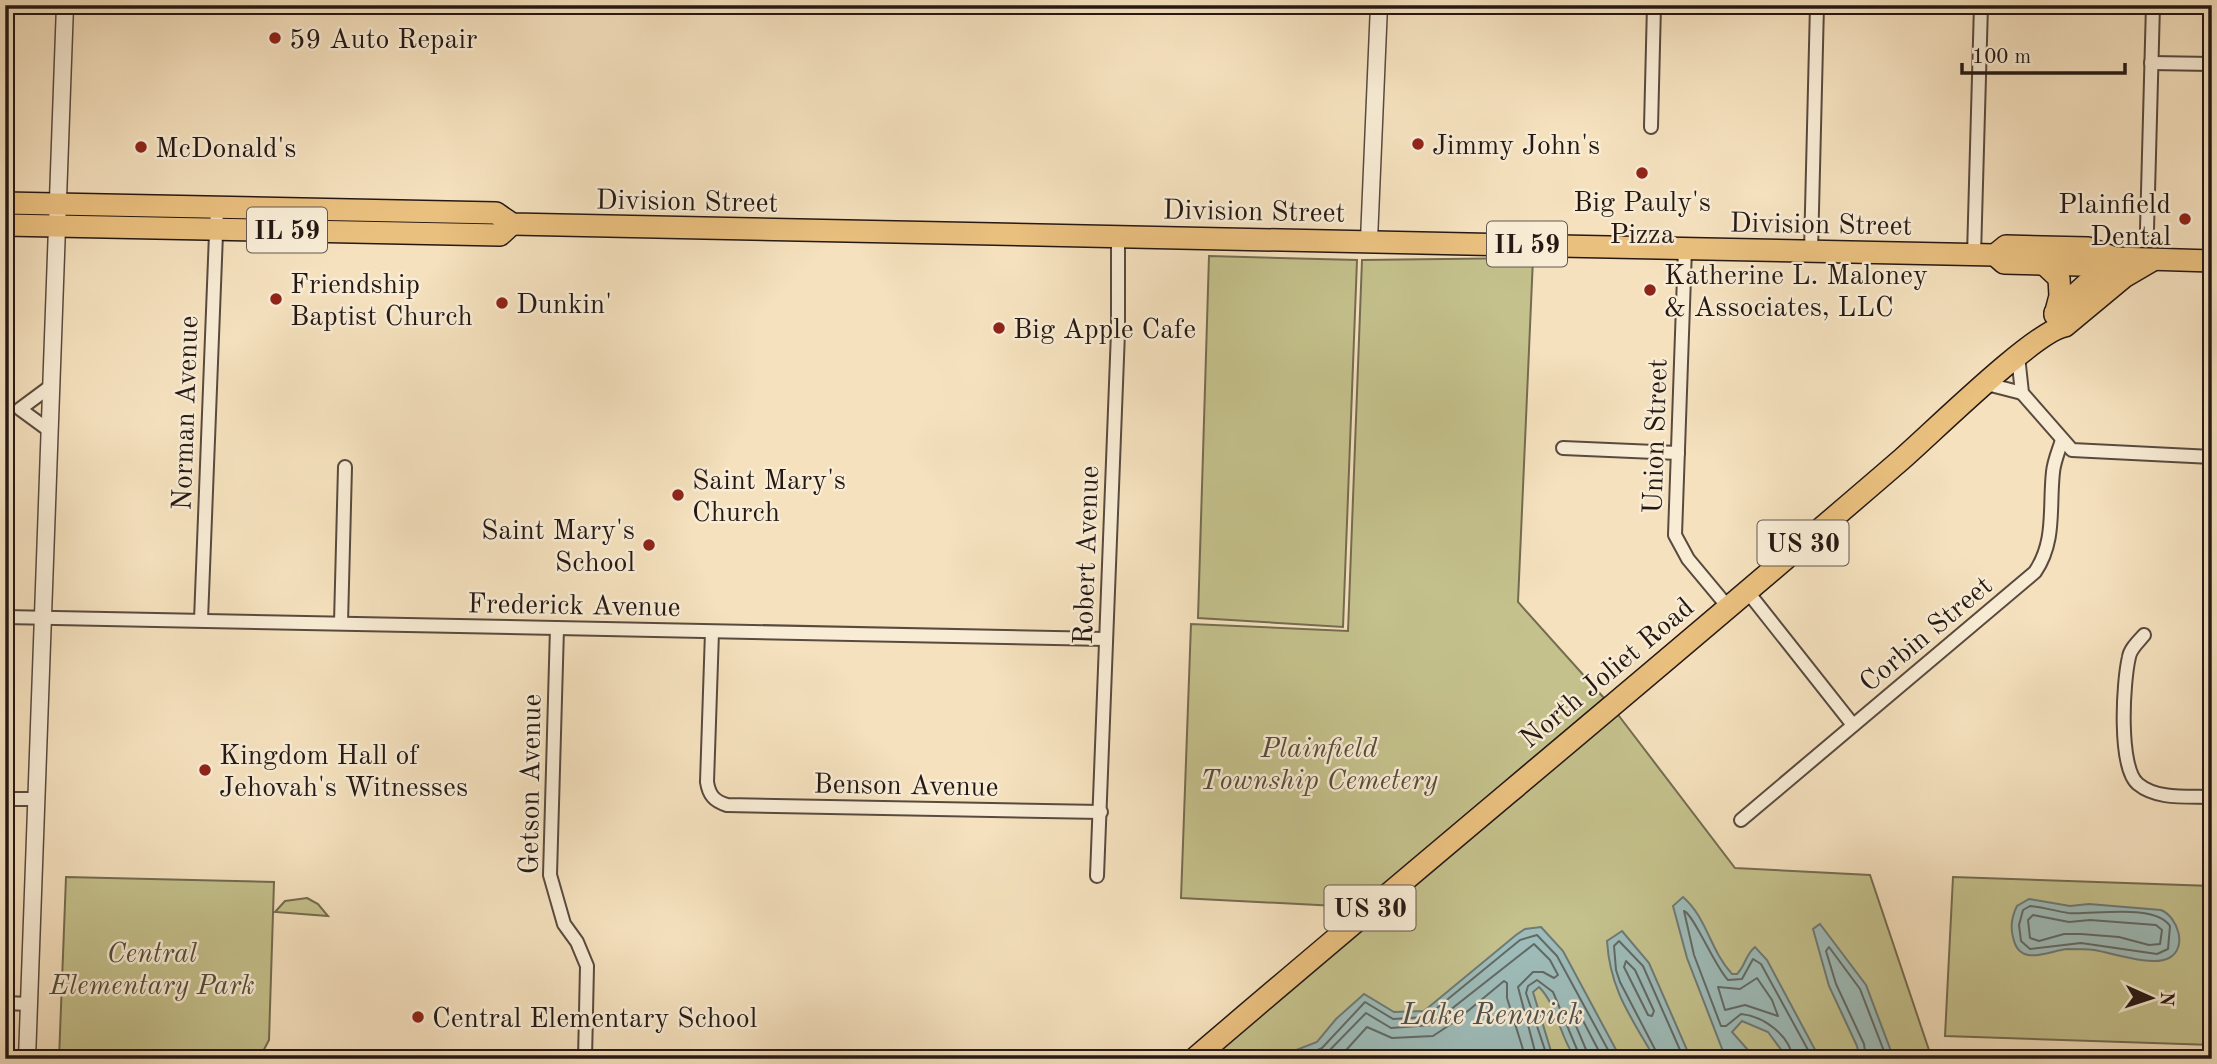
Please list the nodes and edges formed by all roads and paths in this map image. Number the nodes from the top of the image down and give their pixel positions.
1 (65, 5) edge
2 (1379, 5) edge
3 (1654, 5) edge
4 (1816, 5) edge
5 (1981, 5) edge
6 (2153, 5) edge
7 (2151, 63) junction
8 (2212, 64) edge
9 (1651, 127) dead end
10 (5, 203) edge
11 (59, 204) junction
12 (216, 218) junction
13 (5, 225) edge
14 (59, 226) junction
15 (2147, 229) dead end
16 (1118, 236) junction
17 (1369, 240) junction
18 (1685, 248) junction
19 (1811, 251) junction
20 (1984, 255) junction
21 (2115, 258) junction
22 (2153, 260) junction
23 (2212, 261) edge
24 (2044, 264) junction
25 (2054, 321) junction
26 (2018, 356) junction
27 (1987, 384) junction
28 (51, 386) junction
29 (2022, 393) junction
30 (5, 408) edge
31 (20, 409) junction
32 (50, 431) junction
33 (2062, 440) junction
34 (1563, 449) dead end
35 (1678, 453) junction
36 (2212, 457) edge
37 (345, 467) dead end
38 (1747, 591) junction
39 (1728, 607) junction
40 (5, 617) edge
41 (41, 618) junction
42 (201, 620) junction
43 (341, 623) junction
44 (557, 628) junction
45 (712, 632) junction
46 (2144, 635) dead end
47 (1106, 639) junction
48 (1853, 724) junction
49 (2212, 797) edge
50 (5, 799) edge
51 (36, 799) junction
52 (1101, 812) junction
53 (1741, 820) dead end
54 (1097, 876) dead end
55 (5, 1003) edge
56 (29, 1004) junction
57 (27, 1059) edge
58 (585, 1059) edge
59 (1194, 1059) edge

1 - 11 street
2 - 17 street
3 - 9 street
4 - 19 street
5 - 20 street
6 - 7 street
7 - 8 street
7 - 15 street
10 - 11 main road, IL 59
11 - 12 main road, Division Street / IL 59
11 - 14 street
12 - 14 main road, Division Street / IL 59
12 - 16 main road, Division Street / IL 59
12 - 42 street, Norman Avenue
13 - 14 main road, IL 59
14 - 28 street
16 - 17 main road, Division Street / IL 59
16 - 47 street, Robert Avenue
17 - 18 main road, Division Street / IL 59
18 - 19 main road, Division Street / IL 59
18 - 35 street, Union Street
19 - 20 main road, Division Street / IL 59
20 - 21 main road, Division Street / IL 59
20 - 24 main road, Division Street / IL 59
21 - 22 main road
21 - 24 main road, Division Street / IL 59
21 - 25 main road, North Joliet Road / US 30
22 - 23 main road
22 - 25 main road, North Joliet Road / US 30
24 - 25 main road
25 - 26 main road, North Joliet Road / US 30
26 - 27 main road, North Joliet Road / US 30
26 - 29 street
27 - 29 street
27 - 38 main road, North Joliet Road / US 30
28 - 31 street
28 - 32 street
29 - 33 street
30 - 31 street
31 - 32 street
32 - 41 street
33 - 36 street
33 - 48 street, Corbin Street
34 - 35 street
35 - 39 street, Union Street
37 - 43 street
38 - 39 main road, North Joliet Road / US 30
38 - 48 street
39 - 59 main road, North Joliet Road / US 30
40 - 41 street, Frederick Avenue
41 - 42 street, Frederick Avenue
41 - 51 street
42 - 43 street, Frederick Avenue
43 - 44 street, Frederick Avenue
44 - 45 street, Frederick Avenue
44 - 58 street, Getson Avenue
45 - 47 street, Frederick Avenue
45 - 52 street, Benson Avenue
46 - 49 street
47 - 52 street, Robert Avenue
48 - 53 street, Corbin Street
50 - 51 street
51 - 56 street
52 - 54 street, Robert Avenue
55 - 56 street
56 - 57 street

